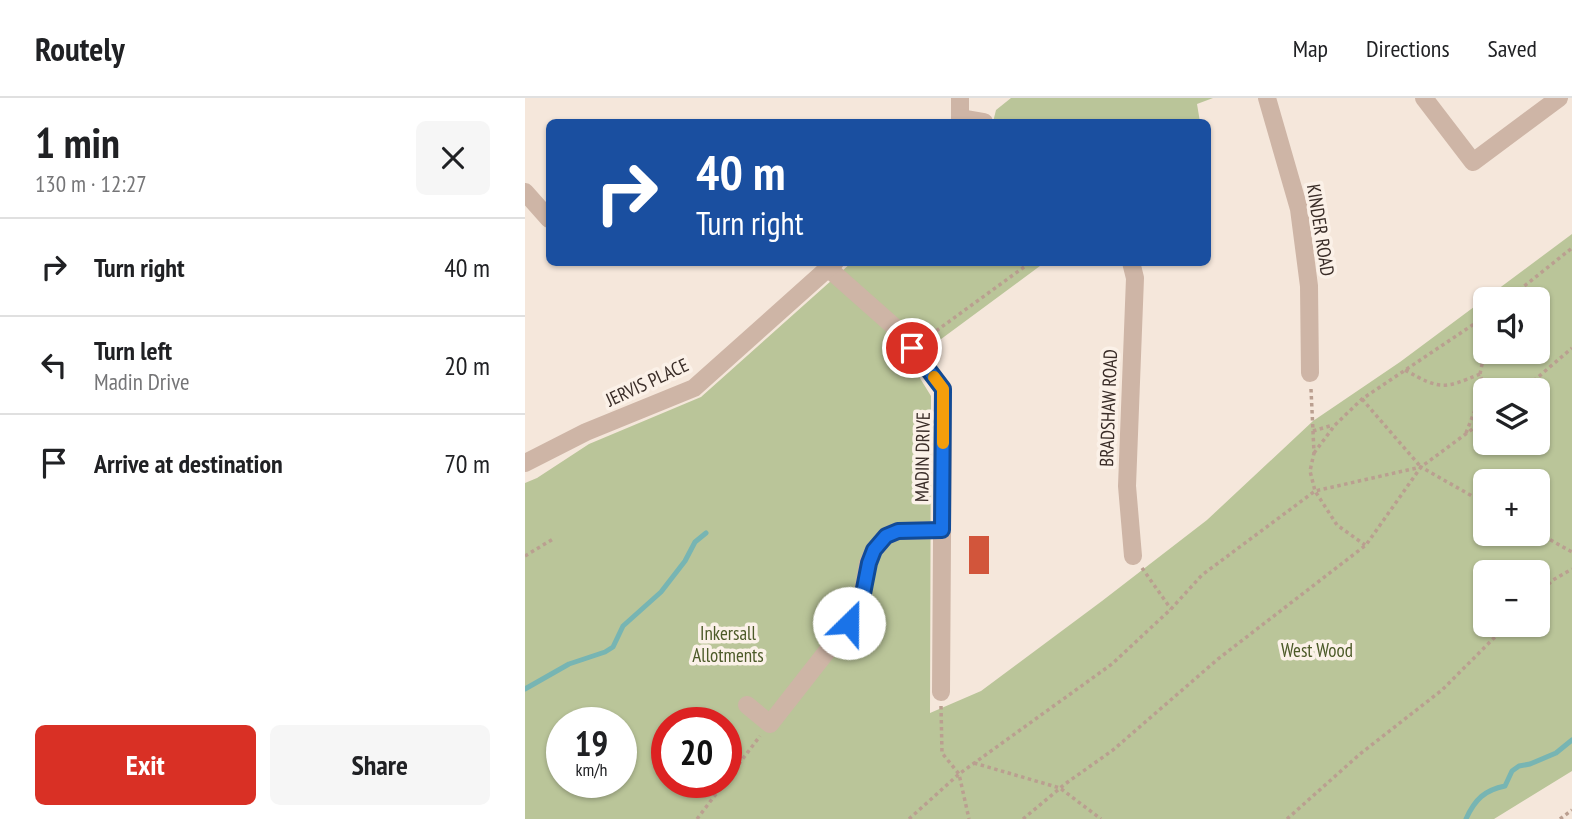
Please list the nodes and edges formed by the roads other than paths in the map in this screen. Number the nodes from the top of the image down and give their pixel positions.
1 (960, 98) edge
2 (1267, 98) edge
3 (1424, 98) edge
4 (1559, 98) edge
5 (960, 119) edge
6 (525, 192) edge
7 (546, 216) edge
8 (831, 266) edge
9 (833, 266) edge
10 (1132, 266) edge
11 (1310, 373) road end
12 (525, 463) edge
13 (942, 530) junction
14 (1133, 556) road end
15 (941, 692) road end
16 (747, 705) dead end

1 - 5 street
2 - 11 street, KINDER ROAD
3 - 4 street
6 - 7 street
8 - 12 street, JERVIS PLACE
9 - 13 street, MADIN DRIVE
10 - 14 street, BRADSHAW ROAD
13 - 15 street, MADIN DRIVE
13 - 16 street

